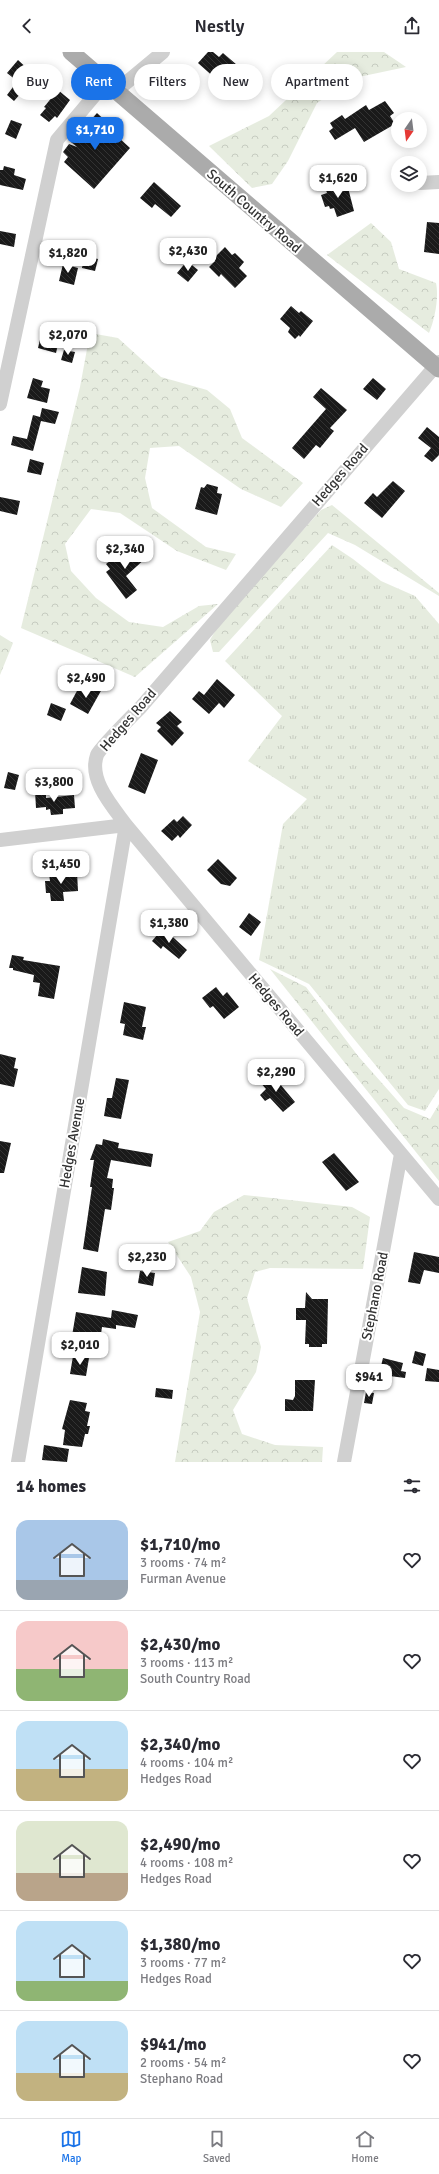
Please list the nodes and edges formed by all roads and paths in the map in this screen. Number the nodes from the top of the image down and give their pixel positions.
1 (71, 52) edge
2 (163, 52) edge
3 (84, 64) edge
4 (126, 77) edge
5 (98, 100) edge
6 (124, 100) edge
7 (439, 182) edge
8 (427, 183) edge
9 (438, 365) edge
10 (3, 376) edge
11 (0, 404) edge
12 (126, 825) junction
13 (0, 840) edge
14 (402, 1154) junction
15 (439, 1199) edge
16 (18, 1462) edge
17 (344, 1462) edge

1 - 3 main road, South Country Road
2 - 4 street
5 - 10 street
6 - 9 main road, South Country Road
7 - 8 street
9 - 12 street, Hedges Road
10 - 11 street
12 - 13 street
12 - 14 street, Hedges Road
12 - 16 street, Hedges Avenue
14 - 15 street, Hedges Road
14 - 17 street, Stephano Road

